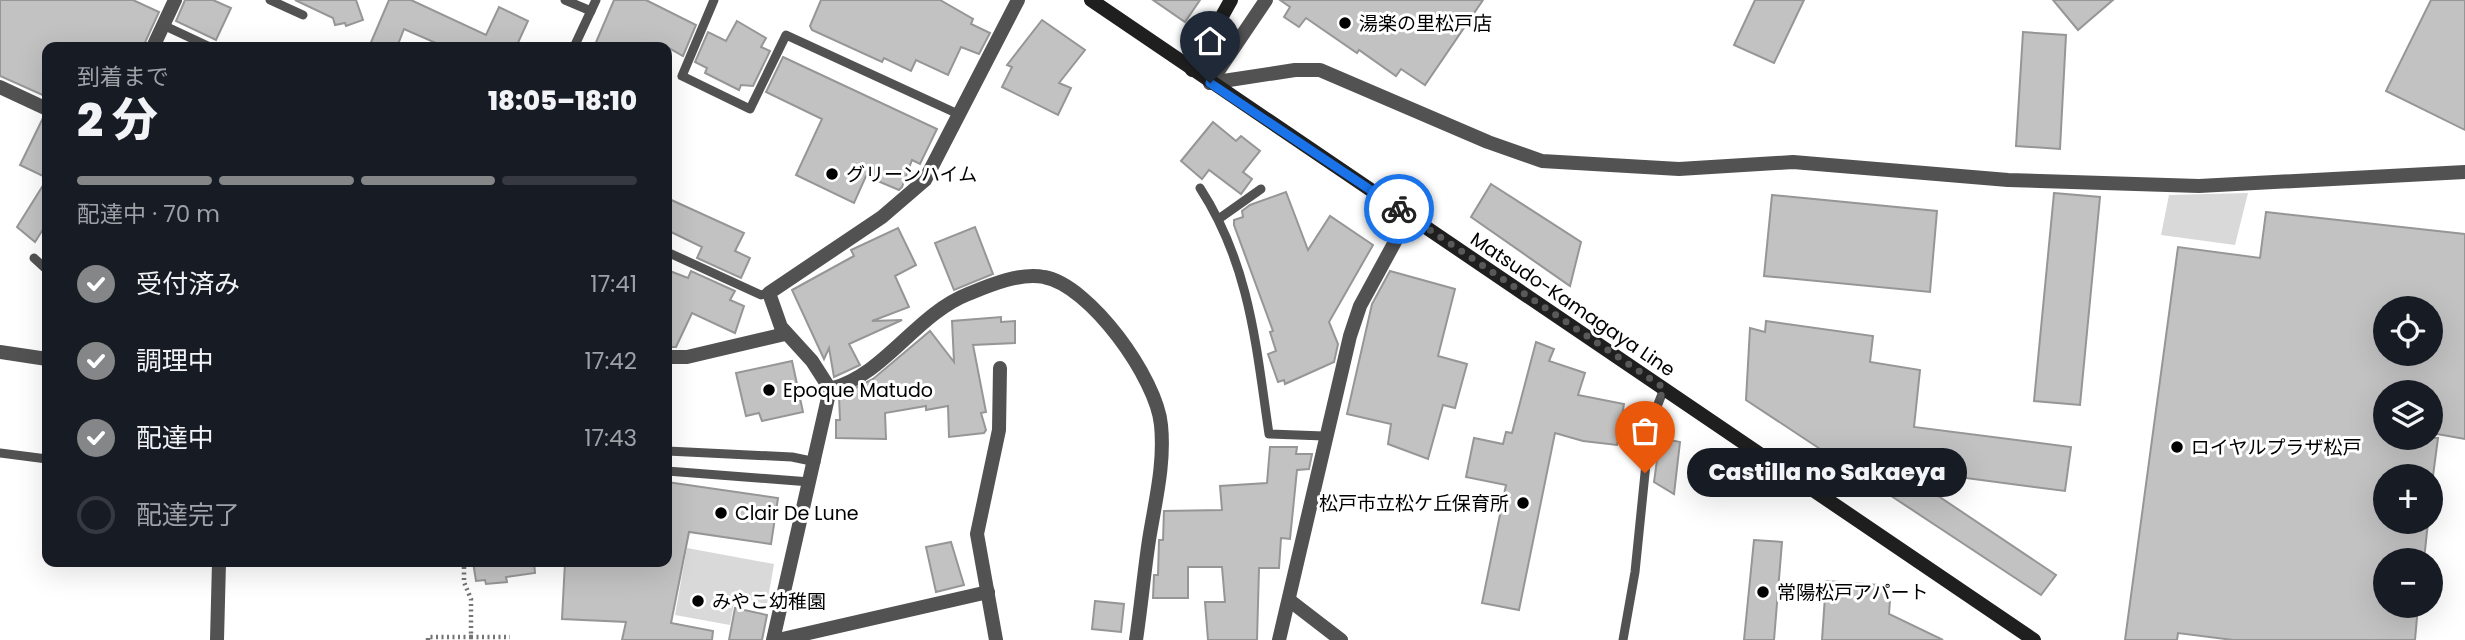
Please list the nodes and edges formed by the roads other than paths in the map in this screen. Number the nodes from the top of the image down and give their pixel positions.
1 (270, 0) edge
2 (565, 0) edge
3 (596, 0) edge
4 (714, 0) edge
5 (1018, 0) edge
6 (1091, 0) edge
7 (1231, 0) edge
8 (1266, 0) edge
9 (171, 1) edge
10 (591, 11) junction
11 (303, 15) dead end
12 (163, 25) junction
13 (155, 42) edge
14 (199, 42) edge
15 (576, 42) edge
16 (1192, 70) junction
17 (1210, 83) junction
18 (0, 87) edge
19 (42, 107) edge
20 (958, 114) junction
21 (2465, 172) edge
22 (1200, 188) dead end
23 (1261, 189) dead end
24 (1409, 216) junction
25 (1220, 218) junction
26 (672, 254) edge
27 (34, 258) dead end
28 (42, 265) edge
29 (769, 293) junction
30 (786, 334) junction
31 (0, 352) edge
32 (672, 357) edge
33 (42, 358) edge
34 (1000, 368) dead end
35 (1664, 388) junction
36 (830, 389) junction
37 (1324, 436) junction
38 (672, 451) edge
39 (0, 453) edge
40 (42, 458) edge
41 (816, 462) junction
42 (672, 471) edge
43 (810, 482) junction
44 (219, 567) edge
45 (988, 592) junction
46 (1289, 600) junction
47 (217, 640) edge
48 (776, 640) edge
49 (996, 640) edge
50 (1136, 640) edge
51 (1279, 640) edge
52 (1341, 640) edge
53 (1623, 640) edge
54 (2034, 640) edge

1 - 11 lane
2 - 10 lane
3 - 10 lane
4 - 20 lane
5 - 20 street
6 - 16 main road, Matsudo-Kamagaya Line
7 - 16 main road
8 - 17 street
9 - 12 street
10 - 15 lane
12 - 13 street
12 - 14 lane
16 - 17 main road, Matsudo-Kamagaya Line
17 - 21 street
17 - 24 main road, Matsudo-Kamagaya Line
18 - 19 street
20 - 29 street
22 - 25 lane
23 - 25 lane
24 - 35 main road, Matsudo-Kamagaya Line
24 - 37 street
25 - 37 lane
26 - 29 lane
27 - 28 lane
29 - 30 street
30 - 32 street
30 - 36 street
31 - 33 street
34 - 45 street
35 - 53 lane
35 - 54 main road, Matsudo-Kamagaya Line
36 - 41 street
36 - 50 street
37 - 46 street
38 - 41 lane
39 - 40 lane
41 - 43 street
42 - 43 lane
43 - 48 street
44 - 47 street
45 - 48 street
45 - 49 street
46 - 51 street
46 - 52 street

